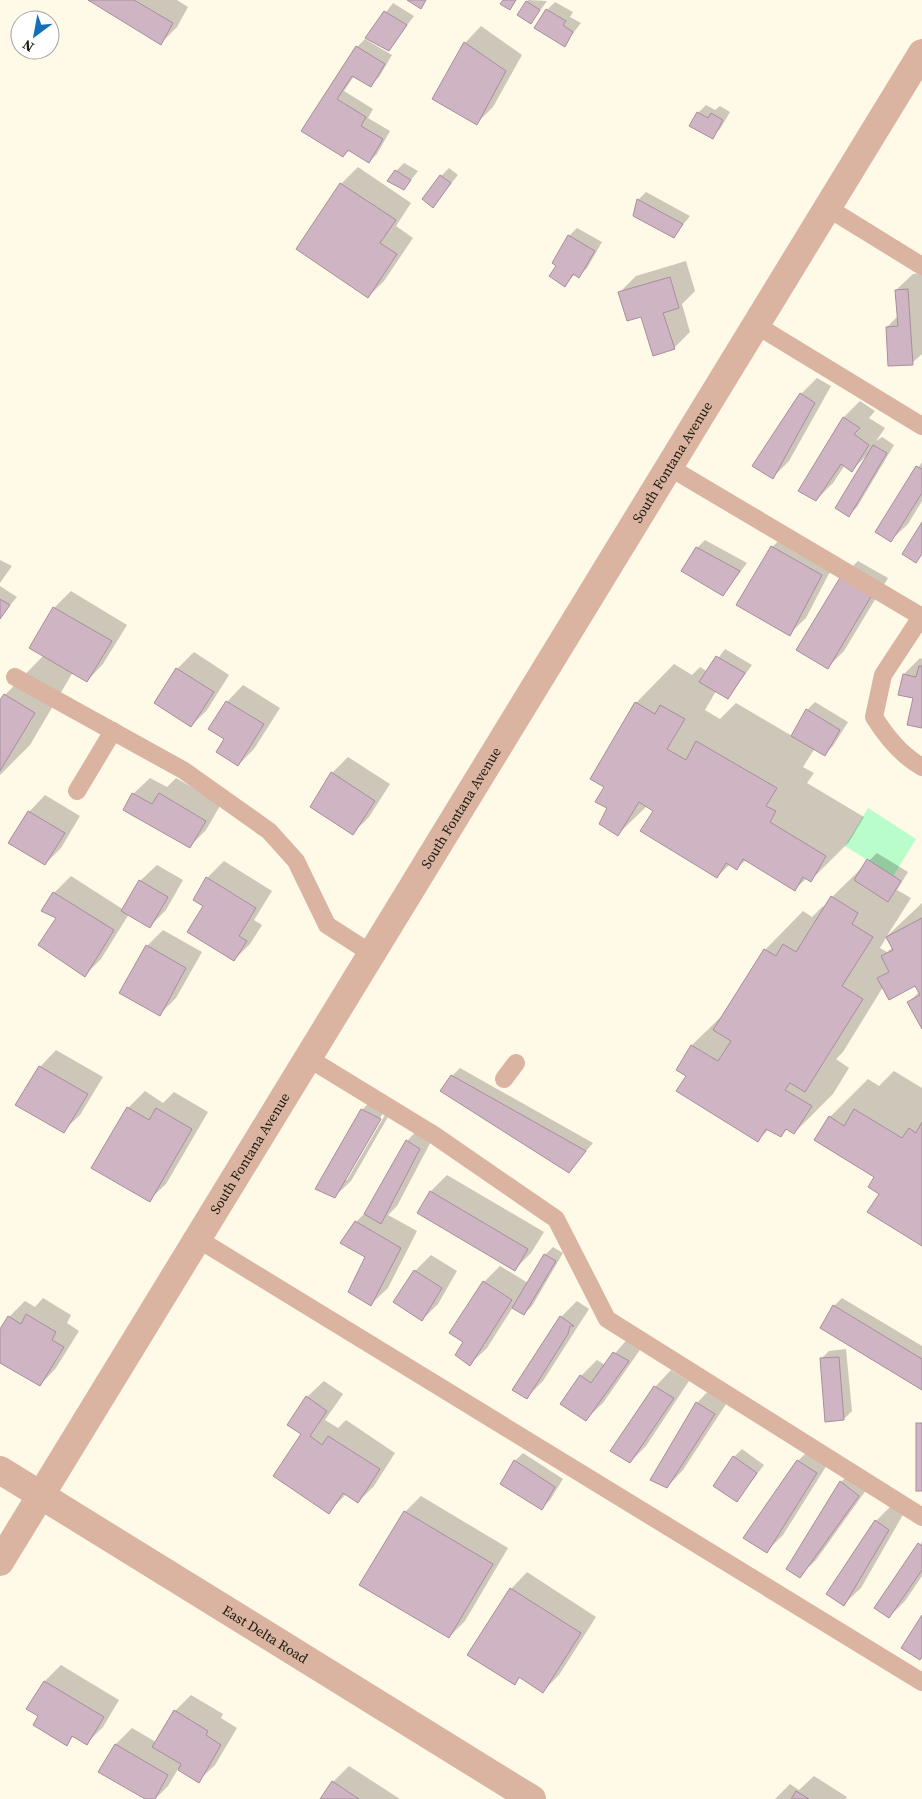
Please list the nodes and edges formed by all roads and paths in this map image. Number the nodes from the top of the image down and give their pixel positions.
1 (922, 53) edge
2 (828, 208) junction
3 (922, 266) edge
4 (756, 325) junction
5 (922, 426) edge
6 (669, 467) junction
7 (922, 617) edge
8 (15, 677) dead end
9 (113, 731) junction
10 (922, 767) edge
11 (77, 791) dead end
12 (372, 954) junction
13 (308, 1058) junction
14 (516, 1063) dead end
15 (504, 1079) dead end
16 (198, 1239) junction
17 (0, 1470) edge
18 (42, 1495) junction
19 (922, 1516) edge
20 (0, 1562) edge
21 (922, 1682) edge
22 (532, 1799) edge

1 - 2 street, South Fontana Avenue
2 - 3 lane
2 - 4 street, South Fontana Avenue
4 - 5 lane
4 - 6 street, South Fontana Avenue
6 - 7 lane
6 - 12 street, South Fontana Avenue
7 - 10 lane
8 - 9 lane
9 - 11 lane
9 - 12 lane
12 - 13 street, South Fontana Avenue
13 - 16 street, South Fontana Avenue
13 - 19 lane
14 - 15 lane
16 - 18 street, South Fontana Avenue
16 - 21 lane
17 - 18 street, East Delta Road
18 - 20 street, South Fontana Avenue
18 - 22 street, East Delta Road

